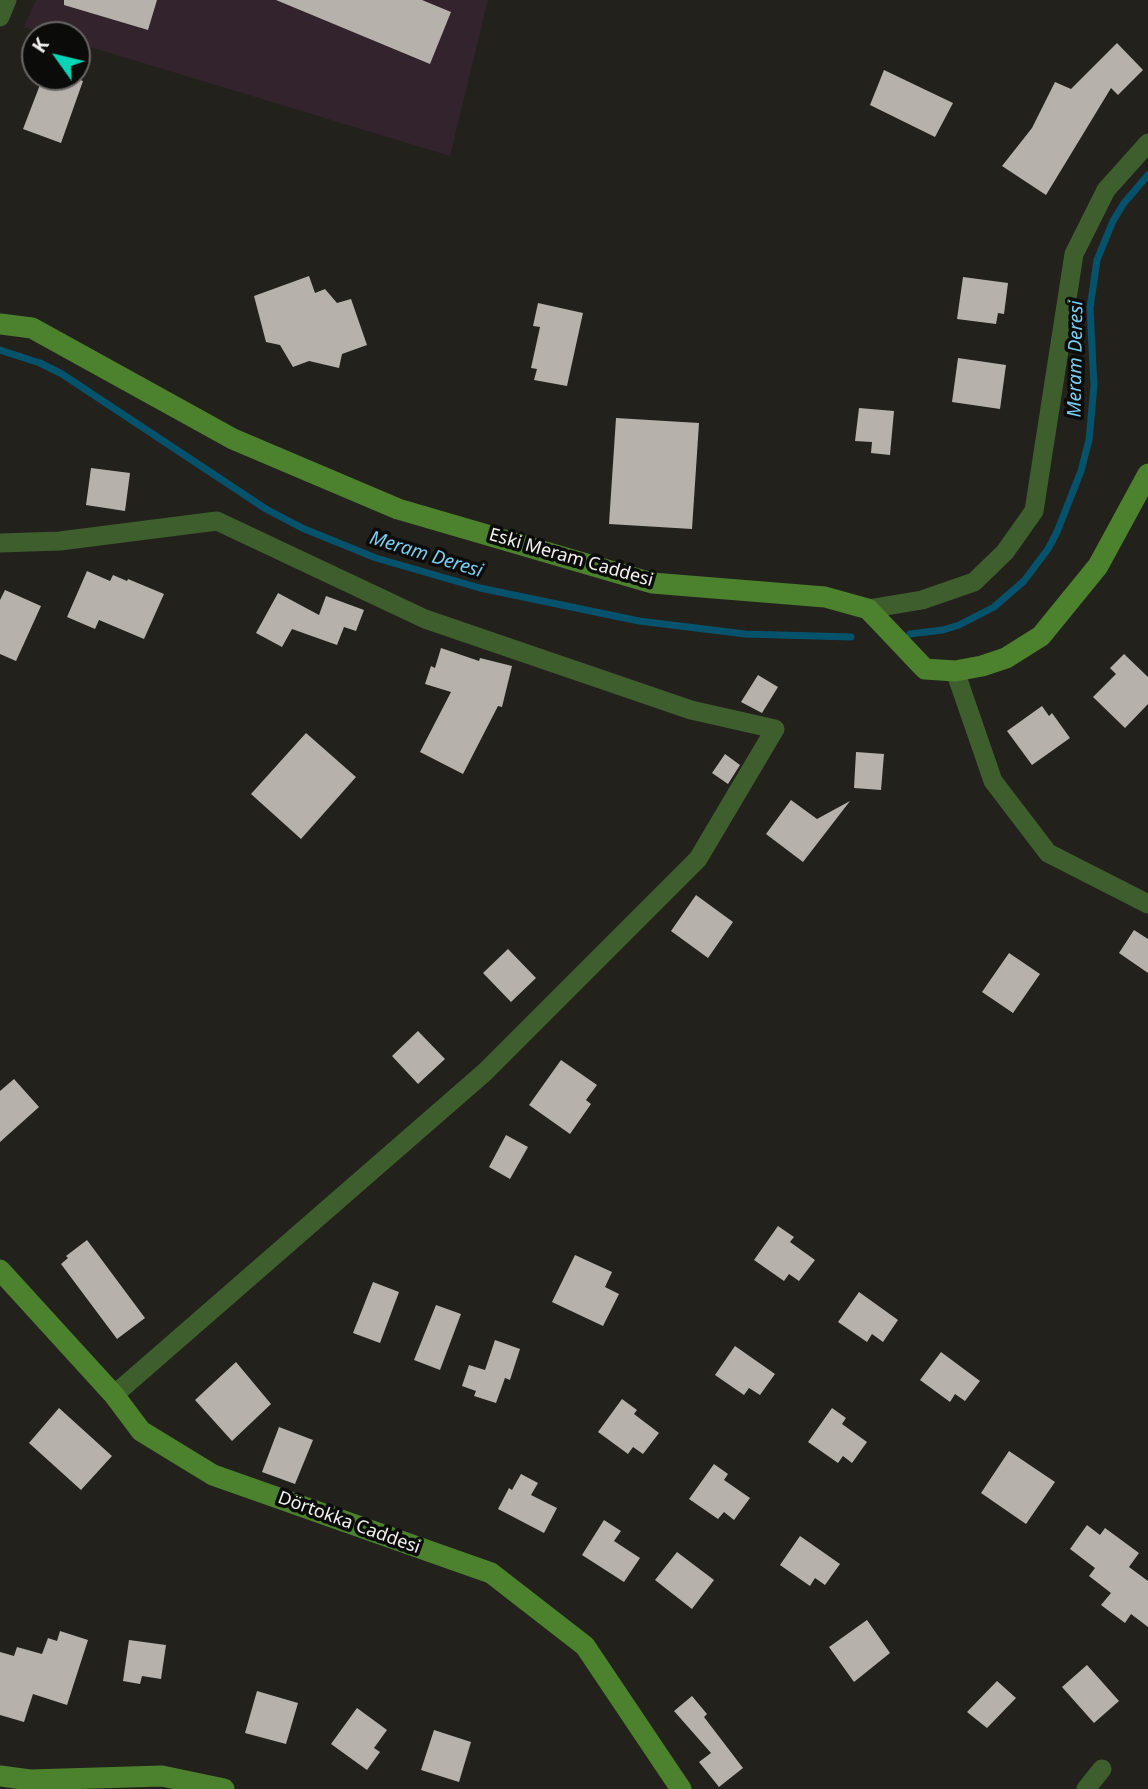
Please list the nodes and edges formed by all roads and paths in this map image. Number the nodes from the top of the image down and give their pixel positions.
1 (6, 0) edge
2 (0, 17) edge
3 (1148, 143) edge
4 (0, 324) edge
5 (1148, 474) edge
6 (0, 543) edge
7 (868, 609) junction
8 (955, 671) junction
9 (1148, 904) edge
10 (0, 1270) edge
11 (114, 1395) junction
12 (1102, 1769) dead end
13 (0, 1776) edge
14 (0, 1786) edge
15 (9, 1789) edge
16 (82, 1789) edge
17 (164, 1789) edge
18 (225, 1789) edge
19 (681, 1789) edge
20 (1086, 1789) edge

1 - 2 street
3 - 7 street
4 - 7 street, Eski Meram Caddesi
5 - 8 street
6 - 11 street
7 - 8 street
8 - 9 street
10 - 11 street, Dörtokka Caddesi
11 - 19 street, Dörtokka Caddesi
12 - 20 street
13 - 18 street
14 - 15 street
16 - 17 street

